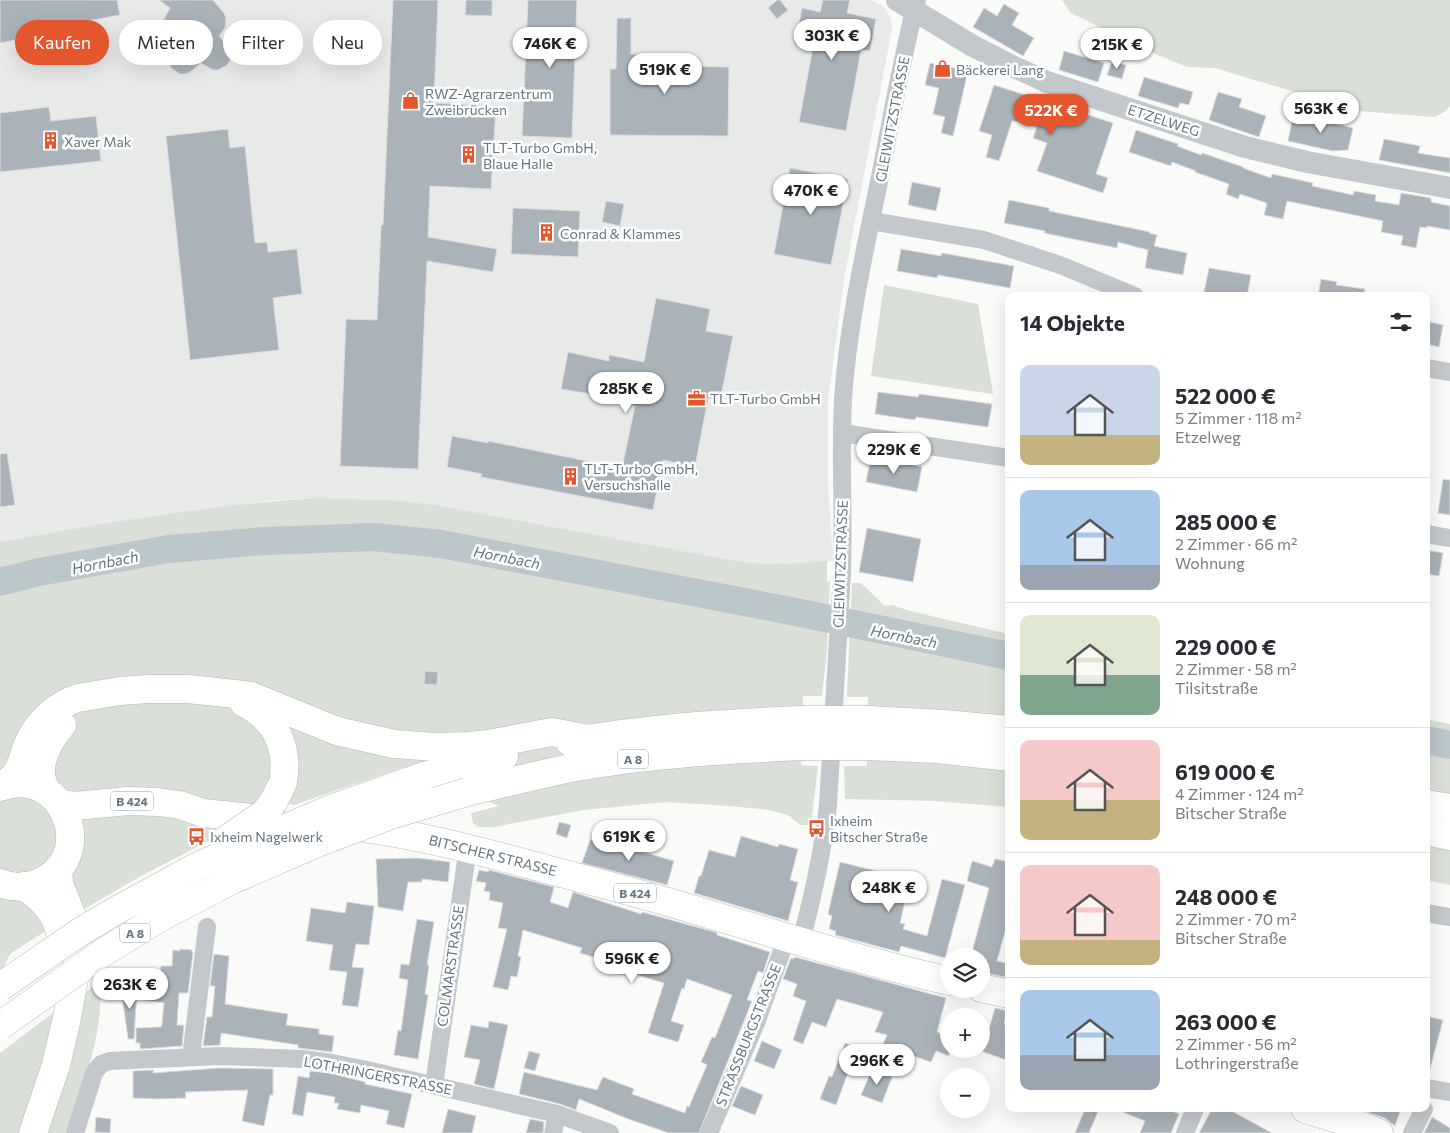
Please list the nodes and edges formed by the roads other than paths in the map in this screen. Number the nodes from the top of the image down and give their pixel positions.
1 (909, 4) edge
2 (1450, 188) edge
3 (871, 221) junction
4 (1121, 292) edge
5 (1430, 369) edge
6 (1450, 372) edge
7 (842, 433) junction
8 (1005, 457) edge
9 (1430, 535) edge
10 (1450, 538) edge
11 (215, 692) junction
12 (103, 694) junction
13 (1005, 730) edge
14 (802, 733) junction
15 (589, 739) junction
16 (1005, 757) edge
17 (3, 786) edge
18 (53, 798) junction
19 (1430, 805) edge
20 (1450, 808) edge
21 (203, 813) junction
22 (1430, 832) edge
23 (1450, 836) edge
24 (70, 840) junction
25 (468, 847) junction
26 (200, 865) junction
27 (58, 869) junction
28 (12, 885) edge
29 (1430, 914) edge
30 (1450, 917) edge
31 (207, 927) dead end
32 (794, 940) junction
33 (940, 979) edge
34 (0, 987) edge
35 (72, 988) junction
36 (990, 990) edge
37 (1005, 993) edge
38 (0, 1026) edge
39 (191, 1057) junction
40 (434, 1085) junction
41 (1194, 1112) edge
42 (1315, 1112) edge
43 (1422, 1112) edge
44 (557, 1114) junction
45 (33, 1133) edge
46 (75, 1133) edge
47 (552, 1133) edge
48 (610, 1133) edge
49 (709, 1133) edge
50 (1185, 1133) edge
51 (1380, 1133) edge
52 (1412, 1133) edge

1 - 2 street, ETZELWEG
1 - 3 street, GLEIWITZSTRASSE
3 - 4 street
3 - 7 street, GLEIWITZSTRASSE
5 - 6 street
7 - 8 street
7 - 32 street, GLEIWITZSTRASSE
9 - 10 street
11 - 12 main road
11 - 15 main road
11 - 26 main road, bridge
12 - 17 main road
12 - 18 main road
13 - 14 main road, A 8, bridge
14 - 15 main road, A 8
14 - 16 main road, A 8, bridge
14 - 38 main road, A 8, bridge
15 - 26 main road, A 8, bridge
17 - 18 main road, BITSCHER STRASSE
18 - 21 main road, BITSCHER STRASSE / B 424
18 - 24 main road
19 - 20 main road
21 - 24 main road, BITSCHER STRASSE / B 424
21 - 25 main road, BITSCHER STRASSE / B 424
22 - 23 main road
24 - 27 main road
25 - 32 main road, BITSCHER STRASSE / B 424
25 - 40 street, COLMARSTRASSE
26 - 34 main road, A 8, bridge
27 - 28 main road
27 - 35 main road
28 - 35 main road
29 - 30 street
31 - 39 street
32 - 33 main road, BITSCHER STRASSE / B 424
32 - 49 street, STRASSBURGSTRASSE
35 - 45 main road
36 - 37 main road
39 - 40 street, LOTHRINGERSTRASSE
39 - 46 street, LOTHRINGERSTRASSE
40 - 44 street, LOTHRINGERSTRASSE
41 - 50 street
42 - 51 main road
43 - 52 street
44 - 47 street
44 - 48 street, LOTHRINGERSTRASSE

